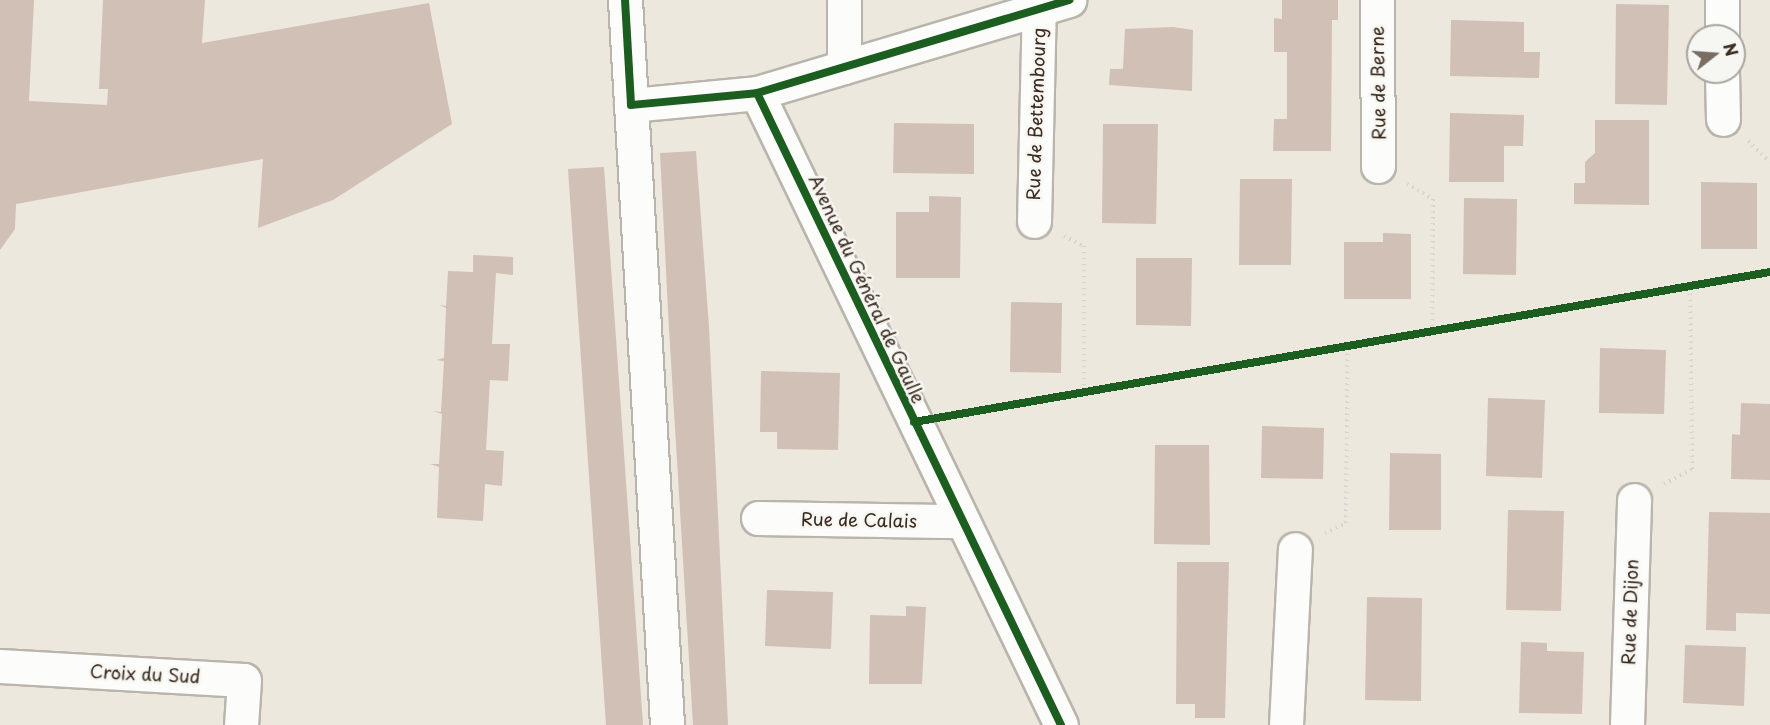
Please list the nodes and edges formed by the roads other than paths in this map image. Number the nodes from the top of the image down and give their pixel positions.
1 (625, 0) edge
2 (844, 0) edge
3 (1377, 0) edge
4 (1722, 0) edge
5 (1054, 4) edge
6 (1722, 24) edge
7 (843, 67) junction
8 (1722, 84) edge
9 (757, 93) junction
10 (631, 105) junction
11 (1723, 119) dead end
12 (1378, 166) road end
13 (1034, 221) road end
14 (1634, 500) road end
15 (758, 518) dead end
16 (960, 521) junction
17 (1295, 549) road end
18 (0, 666) edge
19 (241, 725) edge
20 (667, 725) edge
21 (1060, 725) edge
22 (1286, 725) edge
23 (1627, 725) edge

1 - 10 street
2 - 7 street
3 - 12 street, Rue de Berne
4 - 6 street
5 - 7 street
5 - 13 street, Rue de Bettembourg
7 - 9 street
8 - 11 street
9 - 10 street
9 - 16 street, Avenue du Général de Gaulle
10 - 20 street
14 - 23 street, Rue de Dijon
15 - 16 street, Rue de Calais
16 - 21 street, Avenue du Général de Gaulle
17 - 22 street
18 - 19 street, Croix du Sud

